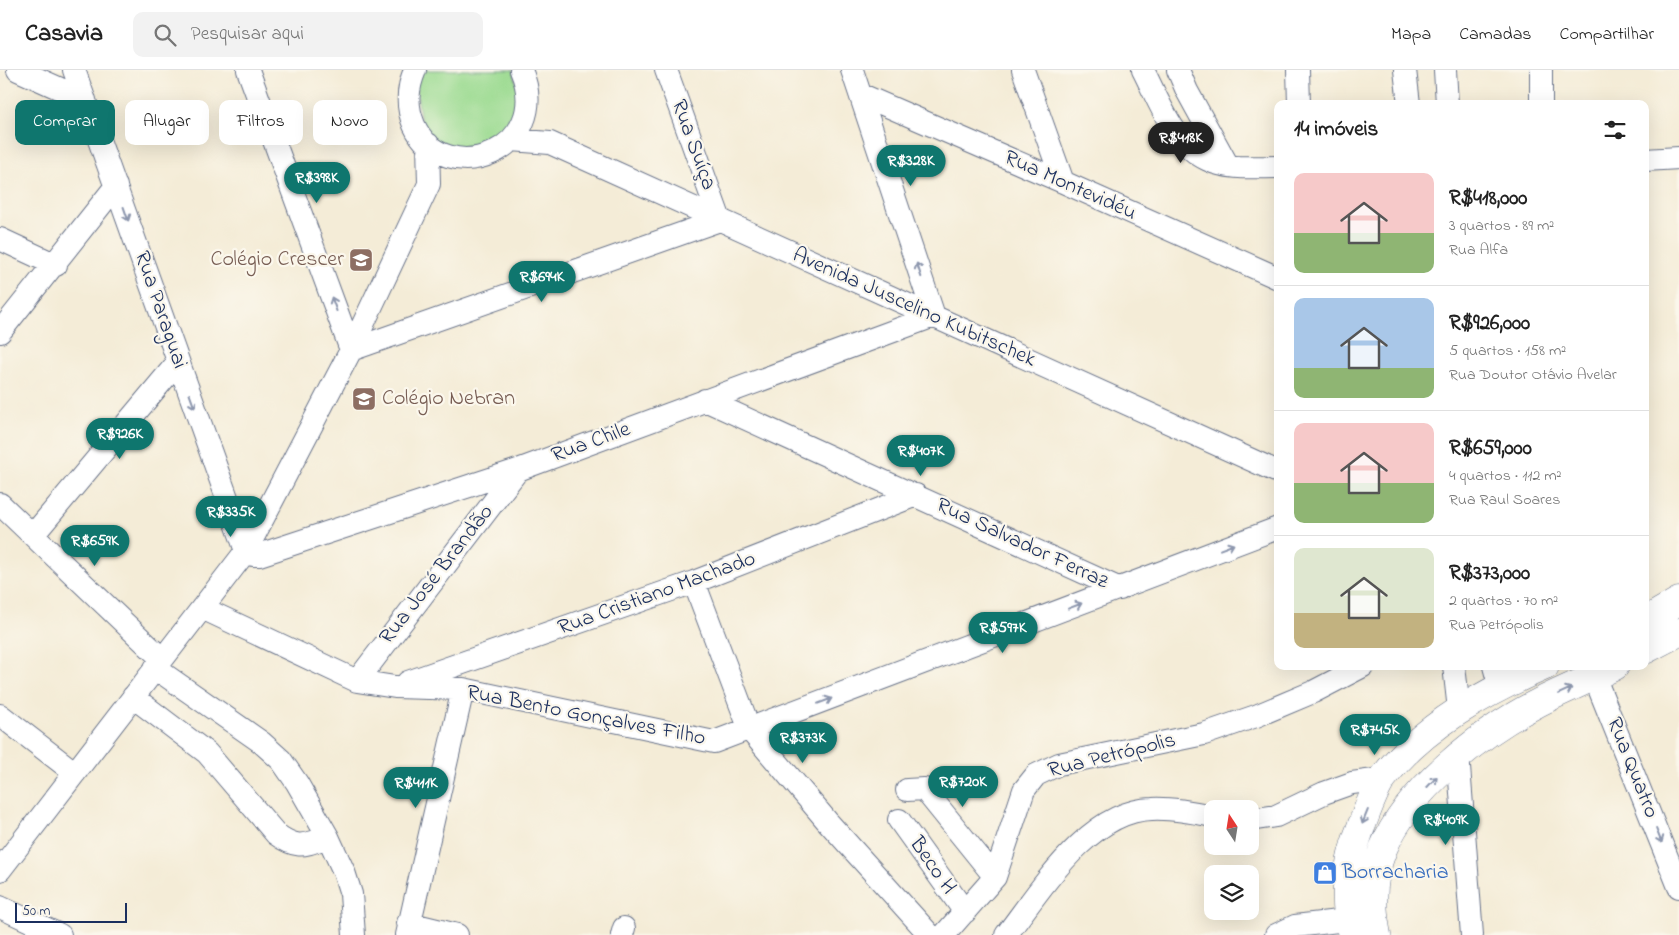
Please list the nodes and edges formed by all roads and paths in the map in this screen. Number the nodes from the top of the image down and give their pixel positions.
1 (18, 70) edge
2 (74, 70) edge
3 (248, 70) edge
4 (521, 70) edge
5 (666, 70) edge
6 (852, 70) edge
7 (1023, 70) edge
8 (1143, 70) edge
9 (1178, 70) edge
10 (1298, 70) edge
11 (1406, 70) edge
12 (1444, 70) edge
13 (1541, 70) edge
14 (408, 74) edge
15 (862, 95) junction
16 (84, 100) joint
17 (1299, 100) edge
18 (1409, 100) edge
19 (1447, 100) edge
20 (1542, 100) edge
21 (526, 114) junction
22 (512, 140) junction
23 (550, 143) junction
24 (428, 144) junction
25 (101, 145) edge
26 (1679, 158) edge
27 (463, 159) junction
28 (1649, 160) edge
29 (1227, 164) junction
30 (1274, 167) edge
31 (1063, 182) junction
32 (429, 184) junction
33 (116, 186) junction
34 (720, 220) junction
35 (0, 239) edge
36 (56, 264) junction
37 (1274, 276) edge
38 (934, 316) junction
39 (0, 332) edge
40 (351, 350) junction
41 (178, 362) junction
42 (705, 400) junction
43 (518, 470) junction
44 (1274, 470) edge
45 (916, 495) junction
46 (0, 504) edge
47 (1274, 530) edge
48 (34, 534) junction
49 (246, 551) junction
50 (694, 582) junction
51 (1120, 589) junction
52 (1679, 601) edge
53 (202, 608) junction
54 (1649, 619) edge
55 (1679, 632) edge
56 (1649, 648) edge
57 (159, 664) junction
58 (1354, 670) edge
59 (1454, 670) edge
60 (1527, 670) edge
61 (1600, 670) edge
62 (1497, 677) edge
63 (357, 681) junction
64 (395, 687) junction
65 (463, 690) junction
66 (133, 698) junction
67 (1459, 710) junction
68 (0, 715) edge
69 (750, 730) junction
70 (1458, 754) junction
71 (75, 773) junction
72 (1382, 779) junction
73 (907, 790) dead end
74 (1204, 815) edge
75 (1259, 819) edge
76 (899, 820) dead end
77 (328, 837) junction
78 (0, 870) edge
79 (995, 877) junction
80 (1679, 887) edge
81 (0, 907) edge
82 (965, 912) junction
83 (1350, 927) edge
84 (407, 929) edge
85 (60, 935) edge
86 (354, 935) edge
87 (457, 935) edge
88 (930, 935) edge
89 (944, 935) edge
90 (1006, 935) edge
91 (1276, 935) edge
92 (1376, 935) edge
93 (1472, 935) edge

1 - 16 street
2 - 16 street, Rua Paraguai
40 -> 3 street
4 - 21 street
5 - 34 street, Rua Suíça
6 - 15 street
7 - 31 street
8 - 29 street
9 - 29 street
10 - 17 street
11 - 18 street
12 - 19 street
13 - 20 street
14 - 24 street
15 - 31 street, Rua Montevidéu
38 -> 15 street
21 - 22 street
21 - 23 street, Avenida Juscelino Kubitschek
22 - 23 street, Avenida Juscelino Kubitschek
22 - 27 street
23 - 34 street, Avenida Juscelino Kubitschek
24 - 27 street
24 - 32 street
25 - 33 street, Rua Paraguai
26 - 28 street
27 - 32 street
29 - 30 street
31 - 37 street, Rua Montevidéu
32 - 40 street
33 - 36 street
33 -> 41 street, Rua Paraguai
34 - 38 street, Avenida Juscelino Kubitschek
34 - 40 street
35 - 36 street
36 - 39 street
38 - 42 street, Rua Chile
38 - 44 street, Avenida Juscelino Kubitschek
40 - 49 street
41 - 48 street
41 -> 49 street, Rua Paraguai
42 - 43 street, Rua Chile
42 - 45 street, Rua Salvador Ferraz
43 - 49 street, Rua Chile
43 - 63 street, Rua José Brandão
45 - 50 street, Rua Cristiano Machado
45 - 51 street, Rua Salvador Ferraz
46 - 48 street
51 -> 47 street, Rua Bento Gonçalves Filho
48 - 57 street
49 - 53 street
50 - 64 street, Rua Cristiano Machado
50 - 69 street
69 -> 51 street, Rua Bento Gonçalves Filho
52 - 54 main road
53 - 57 street
53 - 63 street, Rua Bento Gonçalves Filho
55 - 56 main road
57 - 66 street
57 - 77 street
58 - 79 street, Rua Petrópolis
59 - 67 street
60 - 62 main road
70 -> 61 main road
61 -> 80 street, Rua Quatro
62 - 67 main road
63 - 64 street, Rua Bento Gonçalves Filho
64 - 65 street, Rua Bento Gonçalves Filho
65 - 69 street, Rua Bento Gonçalves Filho
65 - 84 street
66 - 71 street
66 - 77 street
67 - 72 main road
68 - 71 street
69 - 88 street
92 -> 70 main road
70 - 93 street
71 - 78 street
72 - 75 street
72 -> 83 main road
73 - 79 street
74 - 90 street
76 - 82 street, Beco H
77 - 86 street
79 - 82 street, Rua Petrópolis
81 - 85 street
82 - 89 street, Rua Petrópolis
83 - 91 street
84 - 87 street

